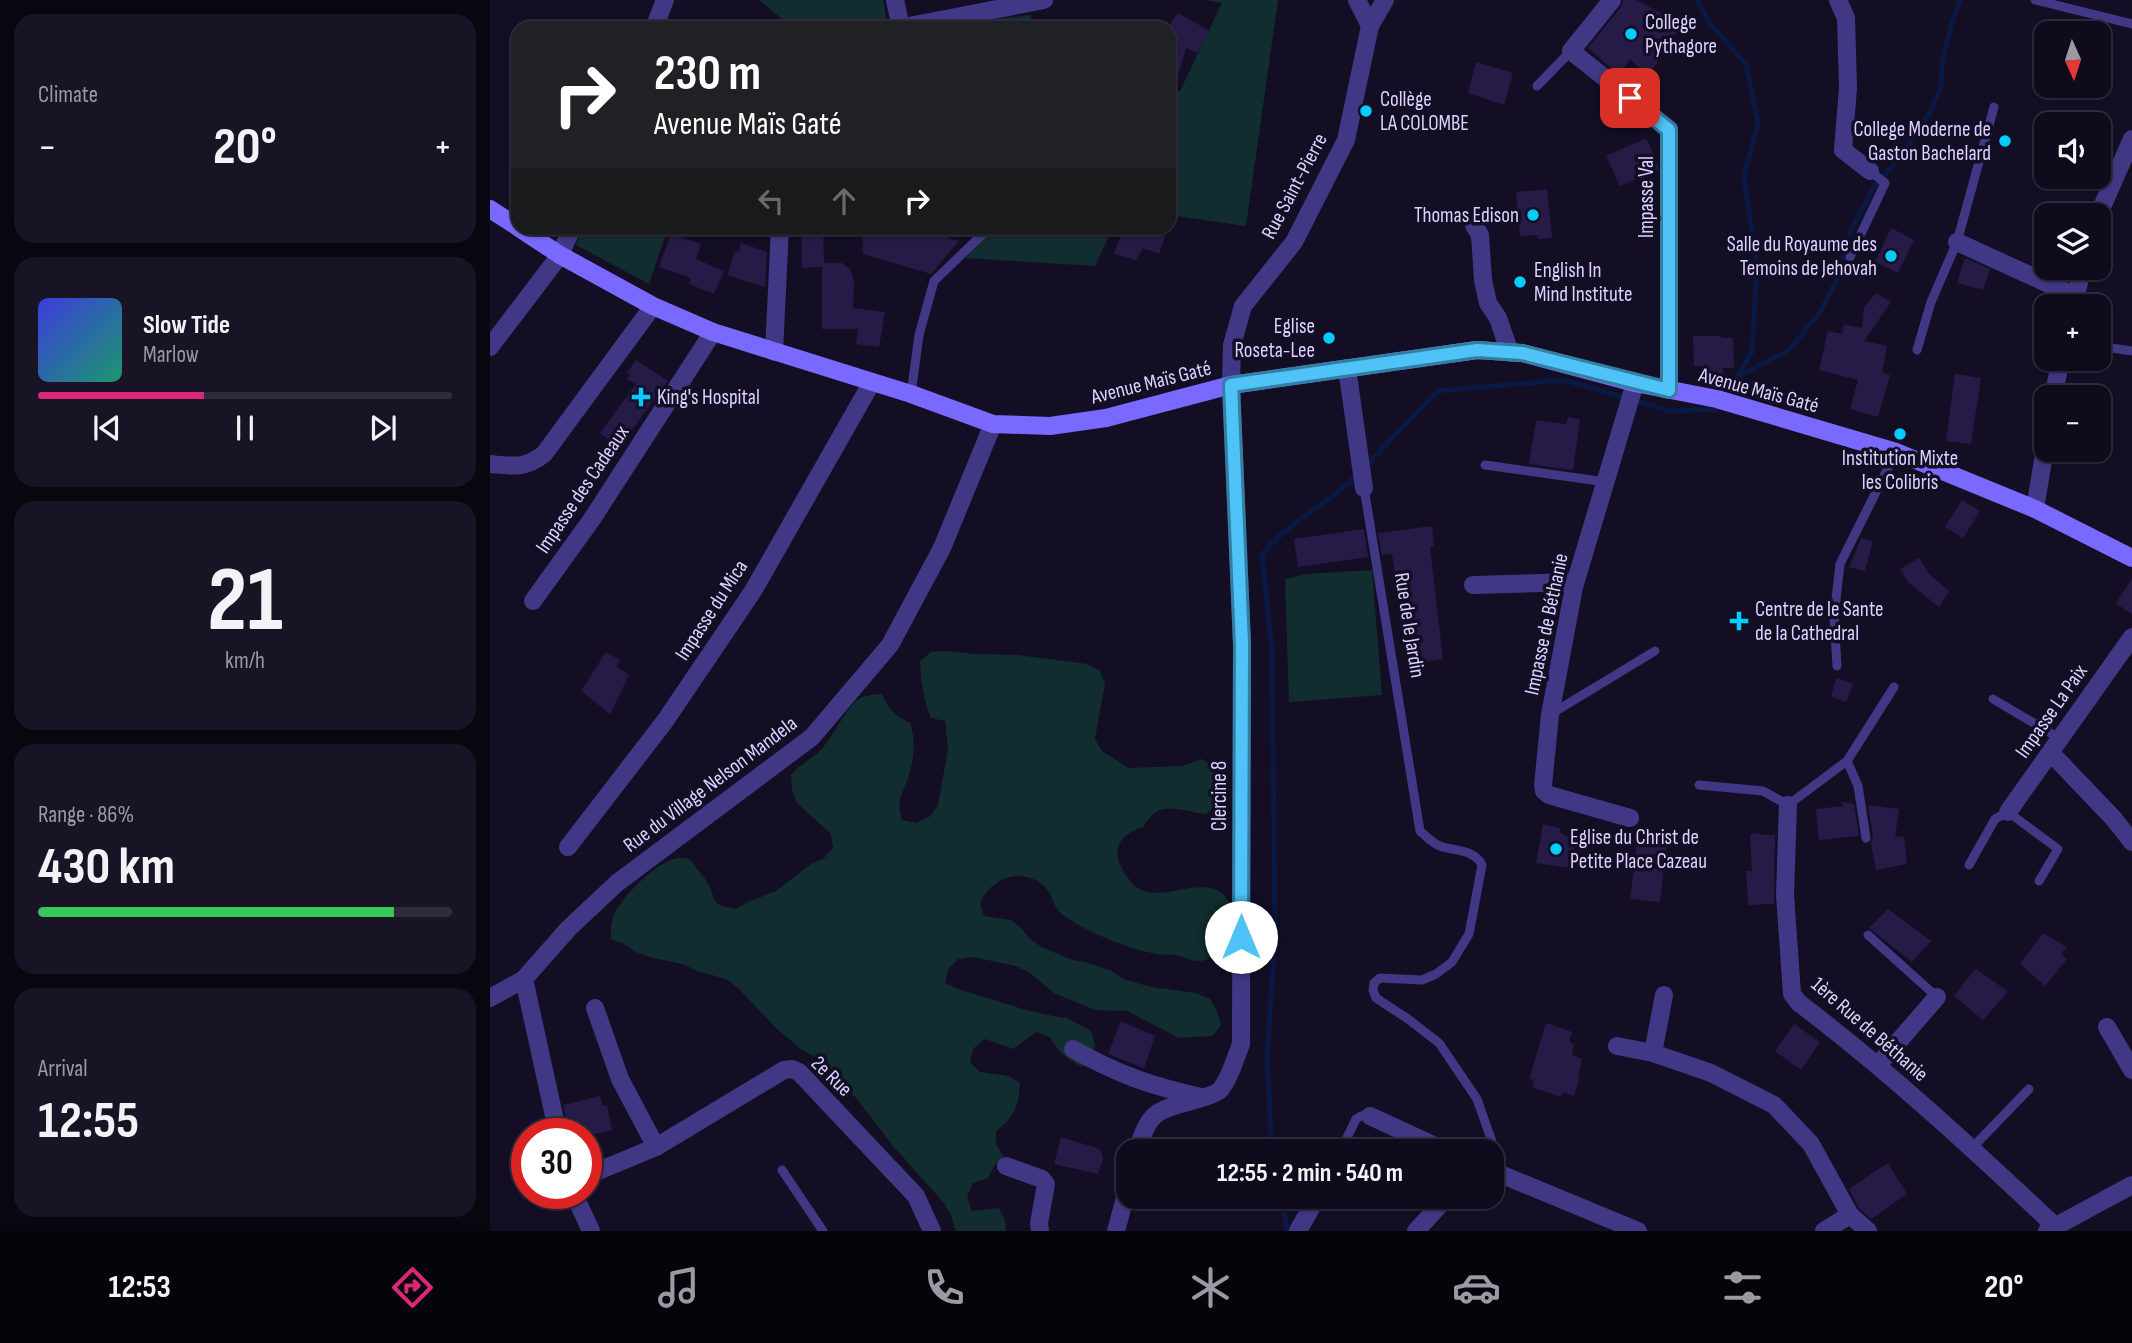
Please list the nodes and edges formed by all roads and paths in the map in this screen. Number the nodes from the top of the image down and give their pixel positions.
1 (666, 0) edge
2 (895, 0) edge
3 (1044, 0) edge
4 (1357, 0) edge
5 (1385, 0) edge
6 (1612, 0) edge
7 (1838, 0) edge
8 (2035, 0) edge
9 (657, 21) edge
10 (899, 21) edge
11 (936, 21) edge
12 (2132, 24) edge
13 (1370, 26) junction
14 (1571, 51) junction
15 (1537, 86) dead end
16 (1994, 107) dead end
17 (2132, 139) edge
18 (1870, 171) joint
19 (2104, 203) edge
20 (490, 209) edge
21 (511, 222) edge
22 (1474, 225) dead end
23 (530, 235) edge
24 (569, 235) edge
25 (780, 235) edge
26 (982, 235) edge
27 (1957, 242) junction
28 (560, 255) junction
29 (1850, 257) dead end
30 (2060, 294) edge
31 (653, 306) junction
32 (713, 332) junction
33 (490, 347) edge
34 (2111, 348) edge
35 (1917, 350) dead end
36 (2132, 351) edge
37 (774, 352) junction
38 (1510, 353) junction
39 (1347, 368) junction
40 (872, 382) junction
41 (1231, 385) junction
42 (1633, 387) junction
43 (1669, 390) junction
44 (911, 394) junction
45 (993, 424) junction
46 (1896, 452) junction
47 (2043, 462) edge
48 (490, 464) edge
49 (1485, 465) dead end
50 (1606, 482) junction
51 (1364, 488) joint
52 (2035, 509) junction
53 (2132, 558) edge
54 (1576, 582) junction
55 (1473, 584) dead end
56 (533, 601) dead end
57 (2132, 637) edge
58 (1655, 651) dead end
59 (1837, 666) dead end
60 (1894, 687) dead end
61 (1993, 699) dead end
62 (1550, 715) junction
63 (2054, 745) junction
64 (1847, 761) junction
65 (1699, 785) dead end
66 (1788, 805) junction
67 (2008, 812) junction
68 (1630, 818) dead end
69 (1866, 838) dead end
70 (2132, 842) edge
71 (568, 847) dead end
72 (1969, 865) dead end
73 (2039, 881) dead end
74 (1868, 935) dead end
75 (524, 979) junction
76 (1664, 995) dead end
77 (1937, 997) joint
78 (490, 998) edge
79 (595, 1008) dead end
80 (2107, 1027) dead end
81 (1617, 1046) dead end
82 (1073, 1049) dead end
83 (1653, 1053) junction
84 (1878, 1065) junction
85 (2132, 1070) edge
86 (2029, 1089) dead end
87 (1204, 1098) junction
88 (1370, 1116) joint
89 (554, 1118) edge
90 (1141, 1139) edge
91 (1346, 1139) edge
92 (1420, 1139) edge
93 (1489, 1139) edge
94 (656, 1147) junction
95 (1972, 1148) junction
96 (1006, 1166) dead end
97 (602, 1169) edge
98 (782, 1171) dead end
99 (1504, 1176) edge
100 (2132, 1185) edge
101 (581, 1209) edge
102 (1122, 1209) edge
103 (1311, 1209) edge
104 (1436, 1209) edge
105 (1850, 1215) junction
106 (2051, 1229) edge
107 (591, 1231) edge
108 (823, 1231) edge
109 (932, 1231) edge
110 (1040, 1231) edge
111 (1116, 1231) edge
112 (1298, 1231) edge
113 (1416, 1231) edge
114 (1639, 1231) edge
115 (1824, 1231) edge
116 (1868, 1231) edge

1 - 9 street
2 - 10 street
3 - 11 street
4 - 13 street
5 - 13 street, Rue Saint-Pierre
6 - 14 street
7 - 18 street
8 - 12 lane
13 - 41 street, Rue Saint-Pierre
14 - 15 lane
14 - 43 street, Impasse Val
16 - 27 lane
17 - 19 street
18 - 29 lane
20 - 21 street, Avenue Maïs Gaté
22 - 38 street
23 - 28 street, Avenue Maïs Gaté
24 - 28 street
25 - 37 street
26 - 44 lane
27 - 30 street
27 - 35 lane
28 - 31 street, Avenue Maïs Gaté
28 - 33 street
31 - 32 street, Avenue Maïs Gaté
31 - 48 street
32 - 37 street, Avenue Maïs Gaté
32 - 56 street, Impasse des Cadeaux
34 - 36 lane
37 - 40 street, Avenue Maïs Gaté
38 - 39 street, Avenue Maïs Gaté
38 - 42 street, Avenue Maïs Gaté
39 - 41 street, Avenue Maïs Gaté
39 - 51 street, Rue de le Jardin
40 - 44 street, Avenue Maïs Gaté
40 - 71 street, Impasse du Mica
41 - 45 street, Avenue Maïs Gaté
41 - 87 street, Clercine 8
42 - 43 street, Avenue Maïs Gaté
42 - 50 street, Impasse de Béthanie
43 - 46 street, Avenue Maïs Gaté
44 - 45 street, Avenue Maïs Gaté
45 - 75 street, Rue du Village Nelson Mandela
46 - 52 street, Avenue Maïs Gaté
46 - 59 lane
47 - 52 street
49 - 50 lane
50 - 54 street, Impasse de Béthanie
51 - 93 lane, Rue de le Jardin
52 - 53 street, Avenue Maïs Gaté
54 - 55 street
54 - 62 street, Impasse de Béthanie
57 - 63 street, Impasse La Paix
58 - 62 lane
60 - 64 lane
61 - 63 lane
62 - 68 street, Impasse de Béthanie
63 - 67 street, Impasse La Paix
63 - 70 street
64 - 66 lane
64 - 69 lane
65 - 66 lane
66 - 84 street, 1ère Rue de Béthanie
67 - 72 lane
67 - 73 lane
74 - 77 lane
75 - 78 street, Rue du Village Nelson Mandela
75 - 89 street
76 - 83 street
77 - 84 street
79 - 94 street
80 - 85 street
81 - 83 street
82 - 87 street
83 - 105 street
84 - 95 street, 1ère Rue de Béthanie
86 - 95 lane
87 - 90 street, Clercine 8
88 - 91 lane
88 - 92 street
94 - 97 street, 2e Rue
94 - 109 street, 2e Rue
95 - 106 street, 1ère Rue de Béthanie
96 - 110 street
98 - 108 lane
99 - 114 street
100 - 106 street
101 - 107 street
102 - 111 street
103 - 112 street
104 - 113 street
105 - 115 street
105 - 116 street

